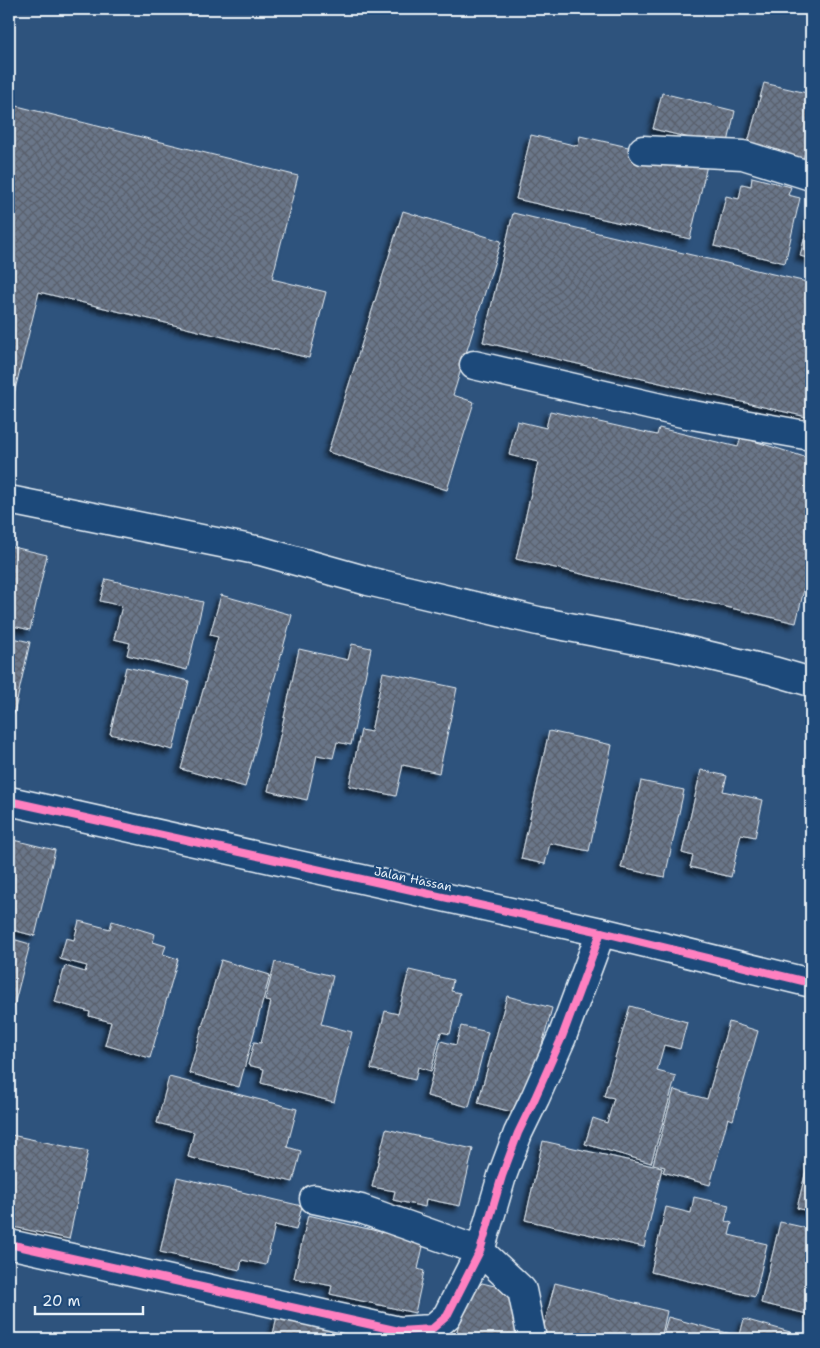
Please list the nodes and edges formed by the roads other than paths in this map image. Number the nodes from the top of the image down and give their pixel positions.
1 (643, 150) dead end
2 (811, 176) edge
3 (474, 365) dead end
4 (811, 436) edge
5 (9, 500) edge
6 (811, 682) edge
7 (9, 801) edge
8 (601, 932) junction
9 (811, 983) edge
10 (314, 1199) dead end
11 (12, 1244) edge
12 (480, 1251) junction
13 (532, 1339) edge

1 - 2 street
3 - 4 street
5 - 6 street
7 - 8 street, Jalan Hassan
8 - 9 street, Jalan Hassan
8 - 12 street
10 - 12 street
11 - 12 street
12 - 13 street

